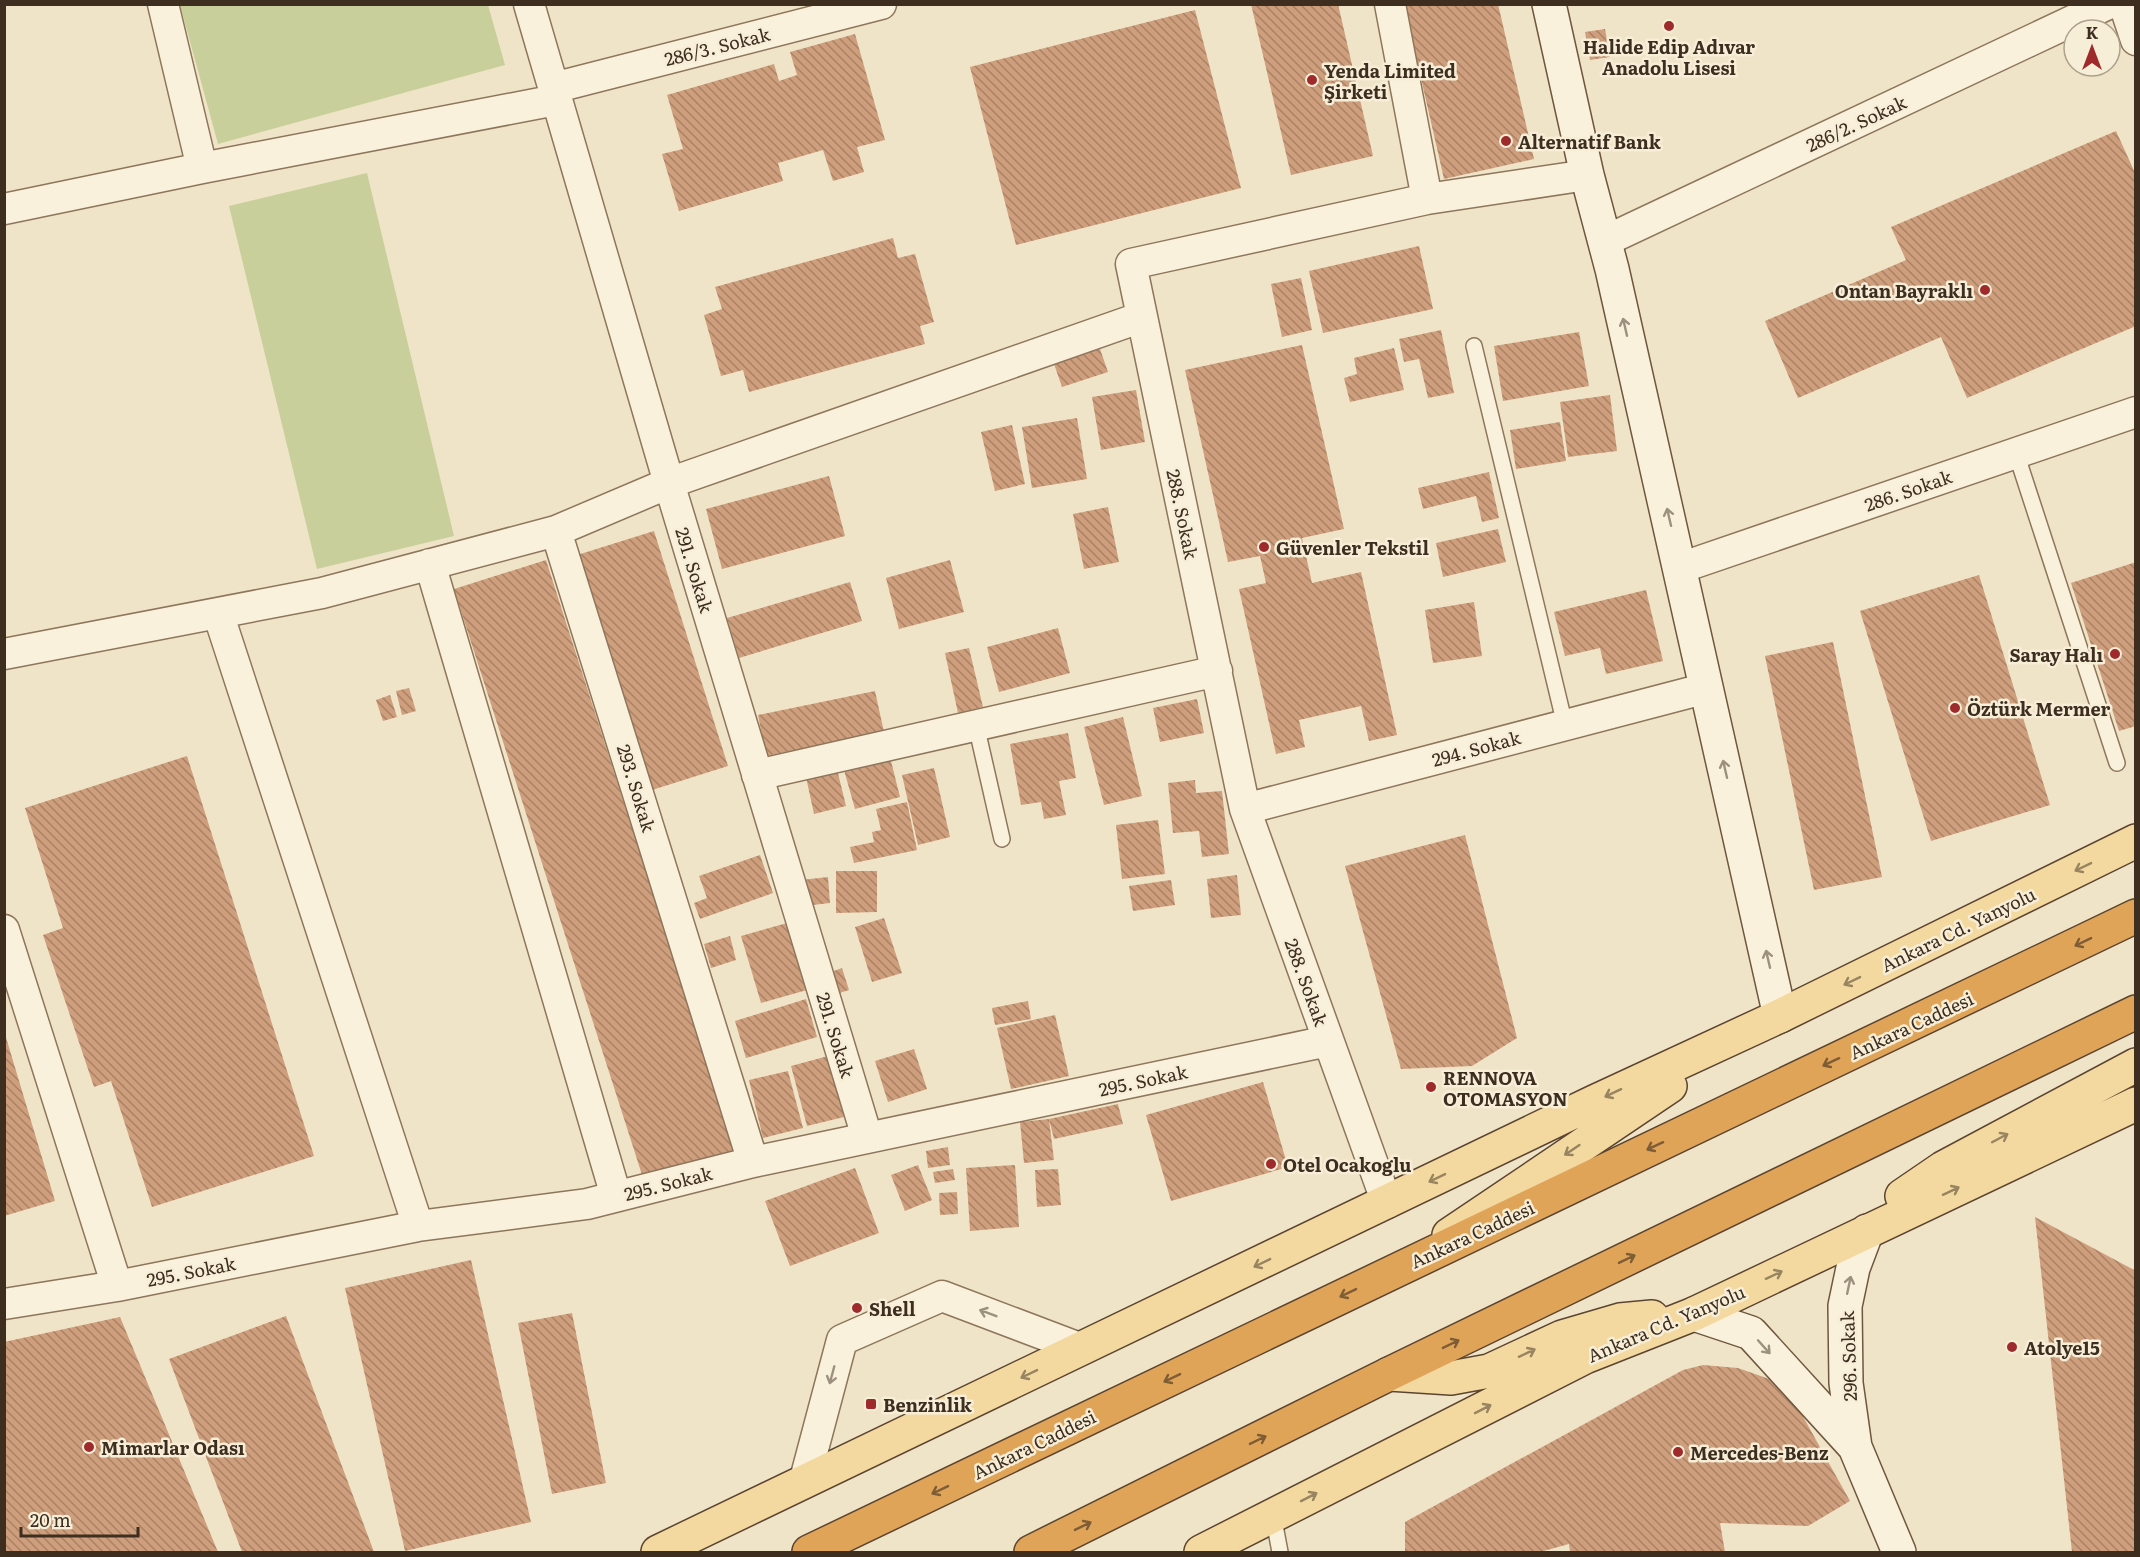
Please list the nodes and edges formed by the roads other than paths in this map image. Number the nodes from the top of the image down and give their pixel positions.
1 (163, 4) edge
2 (529, 4) edge
3 (881, 4) edge
4 (1390, 4) edge
5 (1549, 4) edge
6 (2108, 4) edge
7 (2124, 4) edge
8 (2136, 40) edge
9 (555, 94) junction
10 (202, 168) junction
11 (1587, 175) junction
12 (1427, 199) junction
13 (4, 209) edge
14 (1605, 241) junction
15 (1142, 317) junction
16 (1474, 346) dead end
17 (2136, 412) edge
18 (2016, 453) junction
19 (669, 483) junction
20 (556, 531) junction
21 (430, 564) junction
22 (1680, 567) junction
23 (218, 613) junction
24 (4, 654) edge
25 (1216, 671) junction
26 (1707, 688) junction
27 (976, 725) junction
28 (1565, 725) junction
29 (2117, 763) dead end
30 (757, 775) junction
31 (1245, 809) junction
32 (1002, 838) dead end
33 (2136, 841) edge
34 (2136, 916) edge
35 (4, 930) edge
36 (2136, 1012) edge
37 (1780, 1016) junction
38 (1328, 1041) junction
39 (2136, 1065) edge
40 (2136, 1104) edge
41 (867, 1137) junction
42 (753, 1162) junction
43 (616, 1196) junction
44 (1387, 1203) junction
45 (418, 1226) junction
46 (1866, 1231) junction
47 (1401, 1268) junction
48 (117, 1286) junction
49 (4, 1304) edge
50 (1694, 1314) junction
51 (1082, 1349) junction
52 (1389, 1374) junction
53 (1855, 1447) junction
54 (804, 1483) junction
55 (1273, 1515) junction
56 (658, 1552) edge
57 (809, 1552) edge
58 (1030, 1552) edge
59 (1201, 1552) edge
60 (1280, 1552) edge
61 (1899, 1552) edge

1 - 10 street
2 - 9 street, 291. Sokak
3 - 9 street, 286/3. Sokak
4 - 12 street
5 - 11 main road
6 - 14 street, 286/2. Sokak
7 - 8 street
9 - 10 street, 286/3. Sokak
9 - 19 street, 291. Sokak
10 - 13 street, 286/3. Sokak
11 - 12 street, 288. Sokak
11 - 14 main road
12 - 15 street, 288. Sokak
22 -> 14 main road
15 - 19 street
15 - 25 street, 288. Sokak
16 - 28 lane
17 - 18 street, 286. Sokak
18 - 22 street, 286. Sokak
18 - 29 lane
19 - 20 street
19 - 30 street, 291. Sokak
20 - 21 street
20 - 42 street, 293. Sokak
21 - 23 street
21 - 43 street
22 - 26 main road
23 - 24 street
23 - 45 street
25 - 27 street
25 - 31 street, 288. Sokak
26 - 28 street, 294. Sokak
37 -> 26 main road
27 - 30 street
27 - 32 lane
28 - 31 street, 294. Sokak
30 - 41 street, 291. Sokak
31 - 38 street, 288. Sokak
33 -> 37 main road, Ankara Cd. Yanyolu
34 -> 47 highway, Ankara Caddesi
35 - 48 street
52 -> 36 highway
37 -> 44 main road
37 -> 47 main road
38 - 41 street, 295. Sokak
38 - 44 street, 288. Sokak
46 -> 39 main road
46 -> 40 main road, Ankara Cd. Yanyolu
41 - 42 street, 295. Sokak
42 - 43 street, 295. Sokak
43 - 45 street, 295. Sokak
44 -> 51 main road
45 - 48 street, 295. Sokak
50 -> 46 main road, Ankara Cd. Yanyolu
53 -> 46 main road, 296. Sokak
47 -> 57 highway, Ankara Caddesi
48 - 49 street, 295. Sokak
52 -> 50 main road
50 -> 53 main road, 296. Sokak
55 -> 50 main road, Ankara Cd. Yanyolu
51 -> 54 main road
51 -> 54 street
58 -> 52 highway
53 - 61 main road, 296. Sokak
54 - 56 main road
55 - 59 main road, Ankara Cd. Yanyolu
55 - 60 lane

